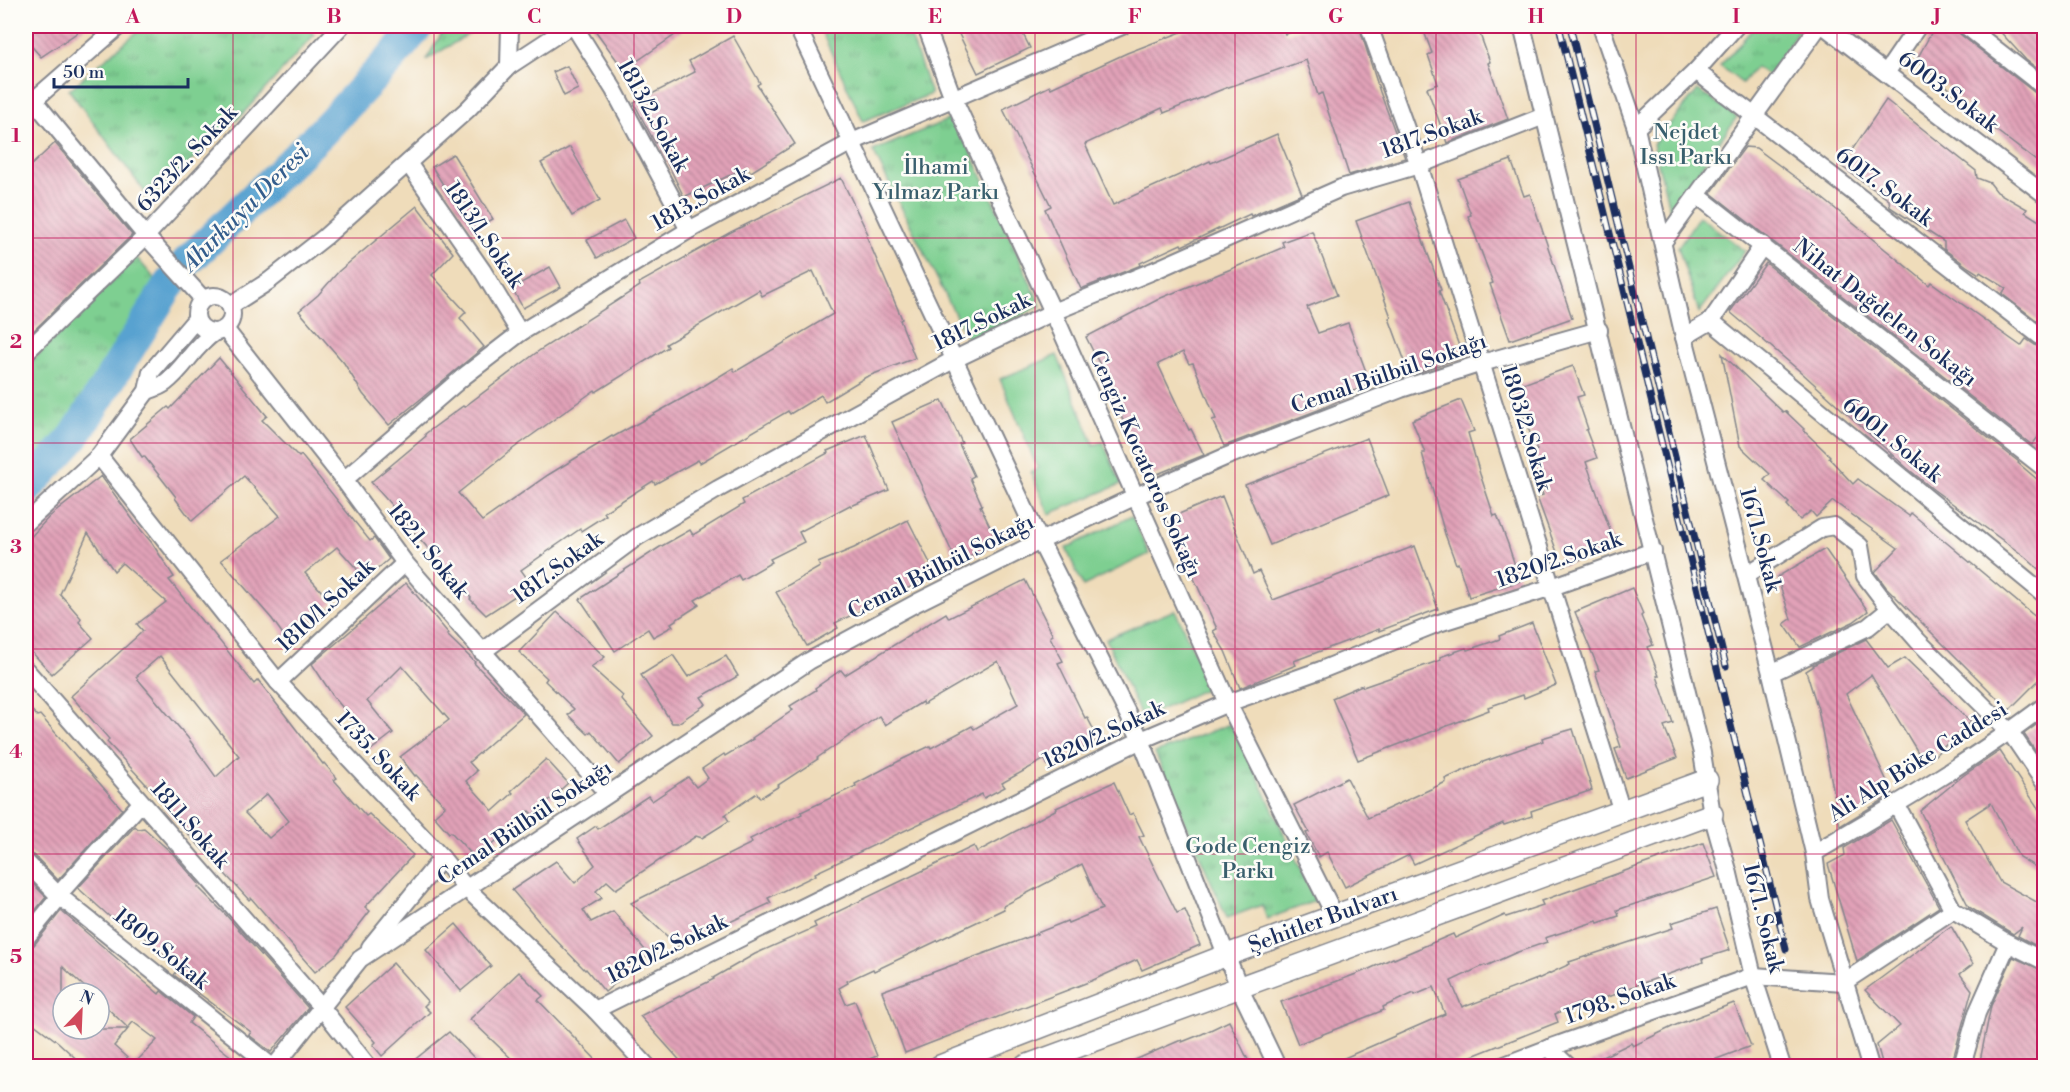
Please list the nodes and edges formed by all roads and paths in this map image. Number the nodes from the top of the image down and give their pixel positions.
1 (119, 26) edge
2 (510, 26) edge
3 (572, 26) edge
4 (797, 26) edge
5 (926, 26) edge
6 (1122, 26) edge
7 (1369, 26) edge
8 (1522, 26) edge
9 (1601, 26) edge
10 (1736, 26) edge
11 (1819, 26) edge
12 (1824, 26) edge
13 (1918, 26) edge
14 (1966, 26) edge
15 (338, 28) edge
16 (509, 66) junction
17 (1696, 71) junction
18 (1886, 73) junction
19 (2044, 87) edge
20 (953, 98) junction
21 (28, 100) edge
22 (1544, 116) junction
23 (1754, 116) junction
24 (1636, 128) junction
25 (852, 142) junction
26 (408, 163) junction
27 (1419, 165) junction
28 (2044, 194) edge
29 (1697, 195) junction
30 (689, 230) junction
31 (146, 236) junction
32 (1663, 242) junction
33 (1763, 245) junction
34 (203, 299) junction
35 (230, 306) junction
36 (1053, 312) junction
37 (196, 319) junction
38 (1711, 321) junction
39 (1599, 330) junction
40 (220, 331) junction
41 (520, 333) junction
42 (1684, 337) junction
43 (2044, 339) edge
44 (26, 351) edge
45 (955, 359) junction
46 (1482, 363) junction
47 (147, 391) junction
48 (99, 456) junction
49 (2044, 468) edge
50 (344, 480) junction
51 (1134, 497) junction
52 (26, 523) edge
53 (1040, 541) junction
54 (1653, 551) junction
55 (405, 562) junction
56 (1746, 575) junction
57 (1552, 587) junction
58 (2044, 594) edge
59 (1890, 609) junction
60 (482, 652) junction
61 (26, 670) edge
62 (1771, 673) junction
63 (278, 682) junction
64 (1228, 703) junction
65 (2044, 706) edge
66 (2010, 732) junction
67 (1141, 740) junction
68 (2043, 776) edge
69 (1707, 780) junction
70 (607, 793) junction
71 (141, 803) junction
72 (1896, 804) junction
73 (1622, 812) junction
74 (1712, 814) junction
75 (1814, 853) junction
76 (442, 858) junction
77 (26, 862) edge
78 (467, 889) junction
79 (58, 895) junction
80 (1953, 910) junction
81 (1335, 916) junction
82 (26, 938) edge
83 (2008, 943) junction
84 (1227, 955) junction
85 (360, 959) junction
86 (2044, 961) edge
87 (1753, 976) junction
88 (1845, 982) junction
89 (1239, 987) junction
90 (322, 1008) junction
91 (595, 1010) junction
92 (1549, 1048) junction
93 (273, 1066) edge
94 (369, 1066) edge
95 (647, 1066) edge
96 (940, 1066) edge
97 (1025, 1066) edge
98 (1277, 1066) edge
99 (1502, 1066) edge
100 (1519, 1066) edge
101 (1568, 1066) edge
102 (1782, 1066) edge
103 (1870, 1066) edge
104 (1962, 1066) edge

1 - 21 street
2 - 16 street
3 - 16 street
3 - 30 street, 1813/2.Sokak
4 - 25 street
5 - 20 street, Cengiz Kocatoros Sokağı
6 - 20 street, 1813.Sokak
7 - 27 street, 1803/2.Sokak
8 - 22 street
9 - 24 street, 1671.Sokak
10 - 17 street
11 - 23 street
12 - 18 street, 6003.Sokak
13 - 18 street
14 - 19 street
15 - 31 street, 6323/2. Sokak
16 - 26 street
17 - 23 street, 6017. Sokak
17 - 24 street
18 - 28 street, 6003.Sokak
20 - 25 street, 1813.Sokak
20 - 36 street, Cengiz Kocatoros Sokağı
21 - 31 street
22 - 27 street, 1817.Sokak
22 - 39 street
23 - 29 street
23 - 43 street, 6017. Sokak
24 - 32 street, 1671.Sokak
25 - 30 street, 1813.Sokak
25 - 45 street
26 - 35 street
26 - 41 street, 1813/1.Sokak
27 - 36 street, 1817.Sokak
27 - 46 street, 1803/2.Sokak
29 - 32 street
29 - 33 street, Nihat Dağdelen Sokağı
30 - 41 street, 1813.Sokak
31 - 34 street
31 - 44 street, 6323/2. Sokak
32 - 42 street, 1671.Sokak
33 - 38 street
33 - 49 street, Nihat Dağdelen Sokağı
34 - 35 street
34 - 37 street
35 - 40 street
36 - 45 street, 1817.Sokak
36 - 51 street, Cengiz Kocatoros Sokağı
37 - 40 street
37 - 47 street
38 - 42 street
38 - 58 street, 6001. Sokak
39 - 46 street, Cemal Bülbül Sokağı
39 - 54 street
40 - 47 street
40 - 50 street, 1821. Sokak
41 - 50 street, 1813.Sokak
42 - 56 street, 1671.Sokak
45 - 53 street
45 - 60 street, 1817.Sokak
46 - 51 street, Cemal Bülbül Sokağı
46 - 57 street, 1803/2.Sokak
47 - 48 street
48 - 52 street
48 - 63 street, 1735. Sokak
50 - 55 street, 1821. Sokak
51 - 53 street, Cemal Bülbül Sokağı
51 - 64 street, Cengiz Kocatoros Sokağı
53 - 67 street
53 - 70 street, Cemal Bülbül Sokağı
54 - 57 street, 1820/2.Sokak
54 - 69 street
55 - 60 street, 1821. Sokak
55 - 63 street, 1810/1.Sokak
56 - 59 street
56 - 62 street, 1671.Sokak
57 - 64 street, 1820/2.Sokak
57 - 73 street, 1803/2.Sokak
59 - 62 street
59 - 66 street
60 - 70 street, 1821. Sokak
61 - 71 street, 1811.Sokak
62 - 75 street, 1671.Sokak
63 - 76 street, 1735. Sokak
64 - 67 street, 1820/2.Sokak
64 - 81 street, Cengiz Kocatoros Sokağı
65 - 66 street, Ali Alp Böke Caddesi
66 - 68 street
66 - 72 street, Ali Alp Böke Caddesi
67 - 84 street
67 - 91 street, 1820/2.Sokak
69 - 73 street, Şehitler Bulvarı
69 - 74 street, 1671. Sokak
70 - 78 street, Cemal Bülbül Sokağı
71 - 79 street
71 - 90 street, 1811.Sokak
72 - 75 street, Ali Alp Böke Caddesi
72 - 80 street
73 - 81 street, Şehitler Bulvarı
74 - 87 street, 1671. Sokak
74 - 89 street, Şehitler Bulvarı
75 - 88 street, 1671.Sokak
76 - 78 street, 1735. Sokak
76 - 85 street, Cemal Bülbül Sokağı
77 - 79 street, 1809.Sokak
78 - 85 street, Cemal Bülbül Sokağı
78 - 91 street, 1735. Sokak
79 - 82 street
79 - 93 street, 1809.Sokak
80 - 83 street
80 - 88 street
81 - 84 street, Şehitler Bulvarı
83 - 86 street
83 - 104 street
84 - 89 street
84 - 96 street, Şehitler Bulvarı
85 - 90 street, Cemal Bülbül Sokağı
87 - 88 street
87 - 92 street, 1798. Sokak
87 - 102 street, 1671. Sokak
88 - 103 street, 1671.Sokak
89 - 97 street, Şehitler Bulvarı
89 - 98 street
90 - 93 street, Cemal Bülbül Sokağı
90 - 94 street, 1811.Sokak
91 - 95 street, 1735. Sokak
92 - 99 street, 1798. Sokak
92 - 100 street
92 - 101 street

